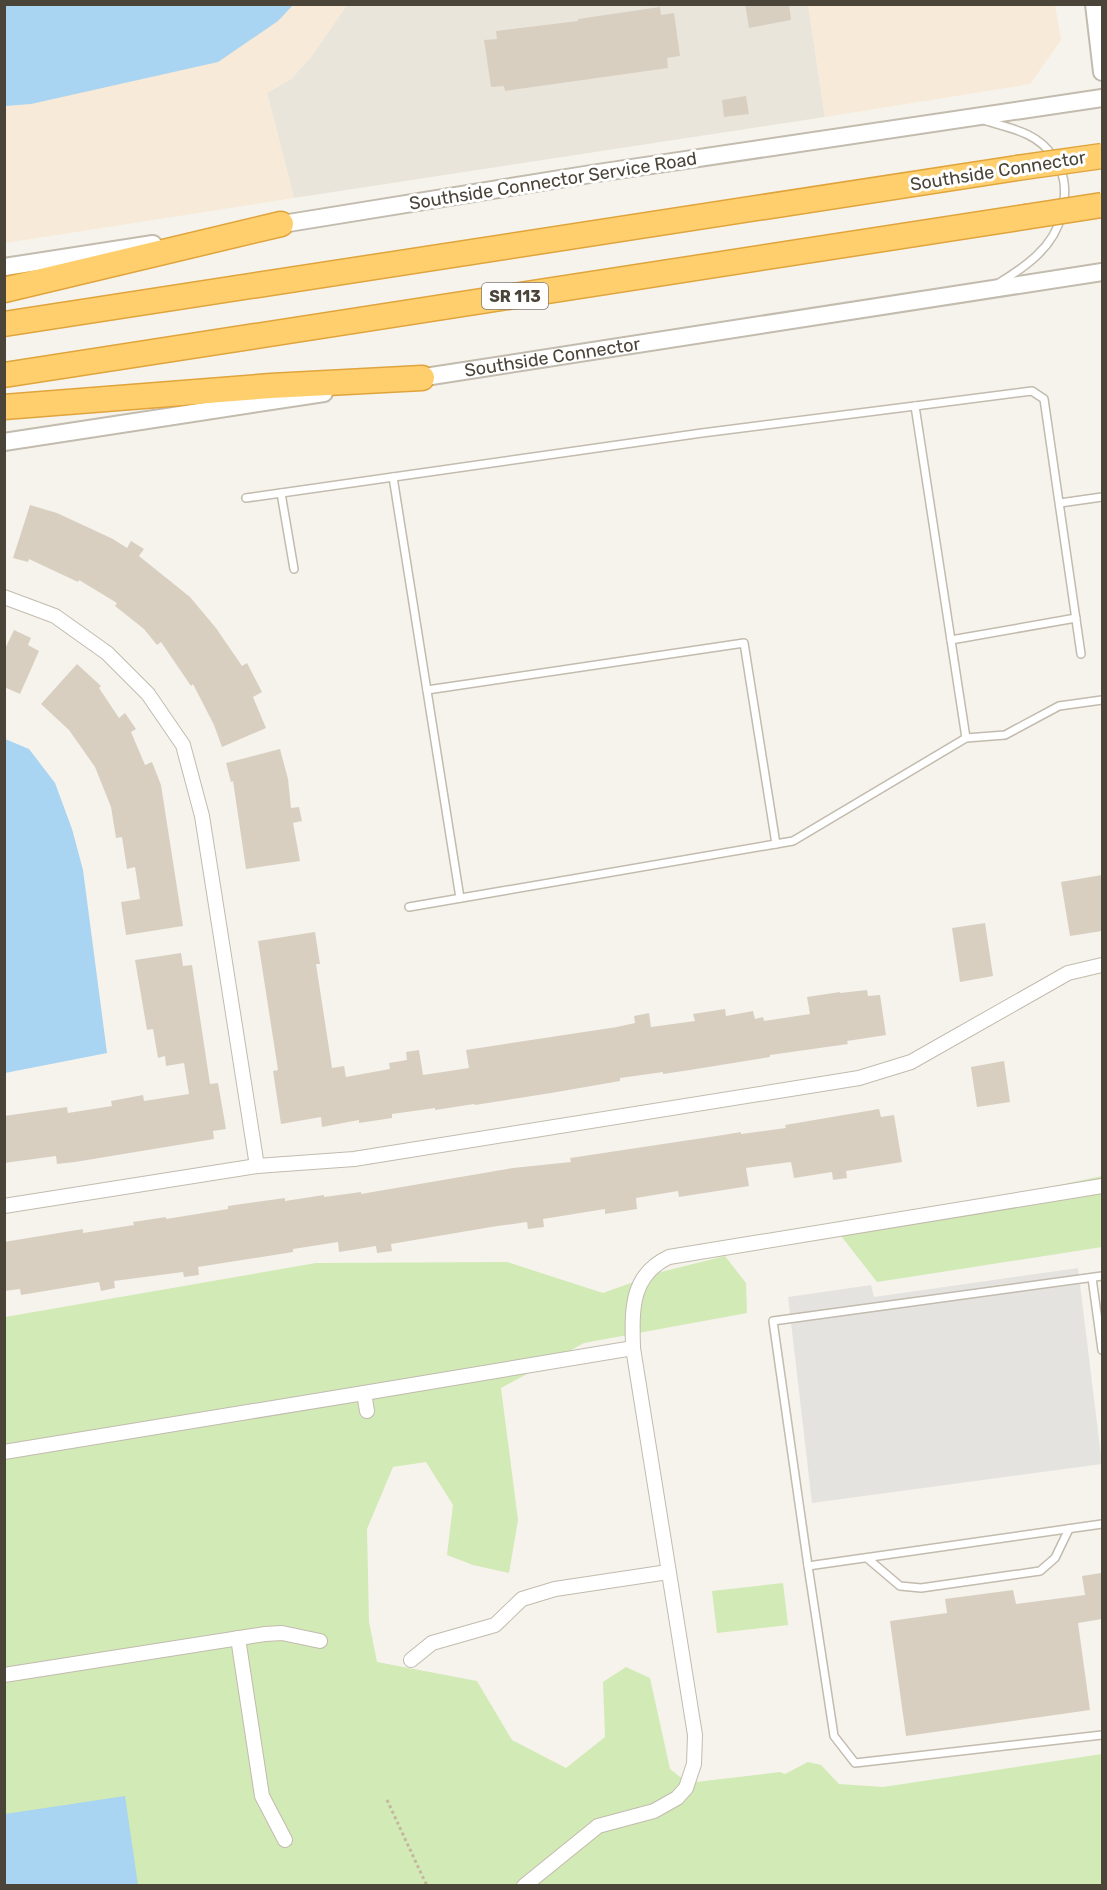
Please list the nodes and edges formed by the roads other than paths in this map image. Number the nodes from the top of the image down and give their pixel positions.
1 (1094, 4) edge
2 (1102, 72) edge
3 (1102, 98) edge
4 (974, 118) junction
5 (1102, 156) edge
6 (1102, 205) edge
7 (281, 224) junction
8 (4, 267) edge
9 (1102, 272) edge
10 (4, 290) edge
11 (987, 290) junction
12 (4, 324) edge
13 (4, 375) edge
14 (422, 378) junction
15 (915, 406) junction
16 (4, 407) edge
17 (4, 442) edge
18 (393, 477) junction
19 (281, 493) junction
20 (1102, 497) edge
21 (246, 498) dead end
22 (1060, 503) junction
23 (294, 569) dead end
24 (4, 597) edge
25 (1076, 618) junction
26 (951, 640) junction
27 (1082, 654) dead end
28 (427, 690) junction
29 (1102, 700) edge
30 (966, 738) junction
31 (776, 844) junction
32 (460, 898) junction
33 (409, 907) dead end
34 (1102, 965) edge
35 (257, 1166) junction
36 (1102, 1186) edge
37 (4, 1206) edge
38 (1102, 1276) edge
39 (1092, 1278) junction
40 (633, 1348) junction
41 (1102, 1350) edge
42 (364, 1393) junction
43 (367, 1411) dead end
44 (4, 1452) edge
45 (1102, 1524) edge
46 (1069, 1528) junction
47 (867, 1558) junction
48 (807, 1566) junction
49 (668, 1572) junction
50 (238, 1638) junction
51 (320, 1641) dead end
52 (411, 1660) dead end
53 (4, 1675) edge
54 (1102, 1735) edge
55 (285, 1840) dead end
56 (524, 1886) edge

1 - 2 street
3 - 4 street, Southside Connector Service Road
4 - 7 street, Southside Connector Service Road
4 - 11 lane
5 - 12 highway, Southside Connector, bridge
6 - 13 highway, SR 113, bridge
7 - 8 street, Southside Connector Service Road
7 - 10 highway
9 - 11 street, Southside Connector
11 - 14 street, Southside Connector
14 - 16 highway
14 - 17 street, Southside Connector
15 - 18 lane
15 - 22 lane
15 - 26 lane
18 - 19 lane
18 - 28 lane
19 - 21 lane
19 - 23 lane
20 - 22 lane
22 - 25 lane
24 - 35 street
25 - 26 lane
25 - 27 lane
26 - 30 lane
28 - 31 lane
28 - 32 lane
29 - 30 lane
30 - 31 lane
31 - 32 lane
32 - 33 lane
34 - 35 street
35 - 37 street
36 - 40 street
38 - 39 lane
39 - 41 lane
39 - 48 lane
40 - 42 street
40 - 49 street
42 - 43 street
42 - 44 street
45 - 46 lane
46 - 47 lane
46 - 47 lane
47 - 48 lane
48 - 54 lane
49 - 52 street
49 - 56 street
50 - 51 street
50 - 53 street
50 - 55 street

